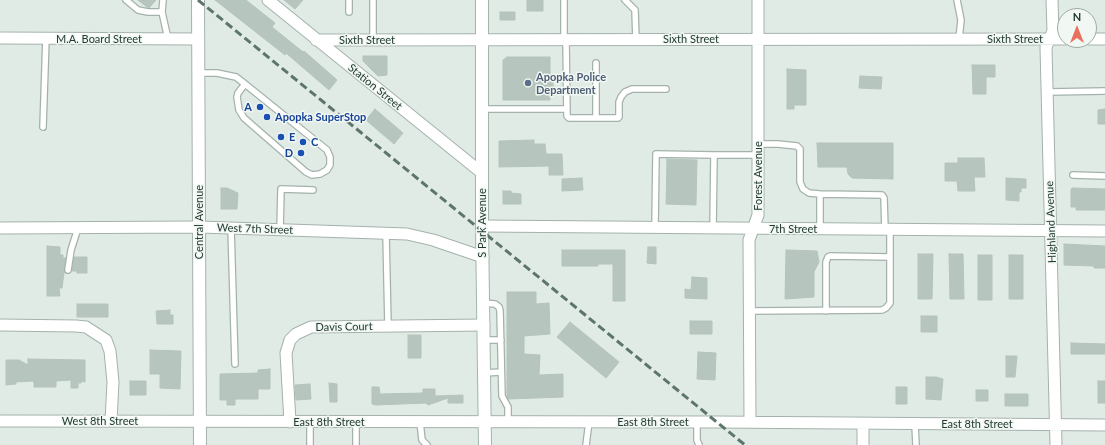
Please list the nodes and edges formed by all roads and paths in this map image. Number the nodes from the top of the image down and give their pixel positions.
1 (126, 0) edge
2 (163, 0) edge
3 (198, 0) edge
4 (268, 0) edge
5 (349, 0) edge
6 (373, 0) edge
7 (482, 0) edge
8 (564, 0) edge
9 (625, 0) edge
10 (758, 0) edge
11 (957, 0) edge
12 (1052, 0) edge
13 (162, 12) junction
14 (349, 12) dead end
15 (0, 38) edge
16 (46, 38) junction
17 (168, 39) junction
18 (198, 39) junction
19 (758, 39) junction
20 (959, 39) junction
21 (1050, 39) junction
22 (1057, 39) edge
23 (316, 40) junction
24 (373, 40) junction
25 (565, 40) junction
26 (636, 40) junction
27 (482, 41) junction
28 (596, 63) dead end
29 (198, 73) junction
30 (245, 84) junction
31 (666, 89) dead end
32 (1105, 91) edge
33 (1048, 92) junction
34 (482, 109) junction
35 (567, 109) junction
36 (596, 118) junction
37 (43, 127) dead end
38 (758, 150) junction
39 (714, 155) junction
40 (482, 173) junction
41 (1072, 175) dead end
42 (1105, 176) edge
43 (313, 190) dead end
44 (820, 194) junction
45 (482, 226) junction
46 (200, 227) junction
47 (0, 228) edge
48 (78, 228) junction
49 (231, 228) junction
50 (655, 228) junction
51 (714, 229) junction
52 (753, 229) junction
53 (820, 229) junction
54 (280, 230) junction
55 (887, 230) junction
56 (1052, 231) junction
57 (1105, 231) edge
58 (386, 234) junction
59 (483, 257) junction
60 (890, 257) junction
61 (68, 270) dead end
62 (483, 303) junction
63 (749, 311) junction
64 (826, 311) junction
65 (0, 325) edge
66 (484, 325) junction
67 (388, 326) junction
68 (484, 340) junction
69 (501, 340) junction
70 (235, 364) dead end
71 (501, 372) junction
72 (484, 373) junction
73 (0, 421) edge
74 (111, 421) junction
75 (200, 421) junction
76 (290, 422) junction
77 (310, 422) junction
78 (356, 422) junction
79 (420, 422) junction
80 (484, 422) junction
81 (508, 422) junction
82 (589, 422) junction
83 (697, 422) junction
84 (750, 422) junction
85 (863, 424) junction
86 (916, 424) junction
87 (1056, 425) junction
88 (1105, 425) edge
89 (200, 445) edge
90 (310, 445) edge
91 (356, 445) edge
92 (427, 445) edge
93 (485, 445) edge
94 (586, 445) edge
95 (699, 445) edge
96 (863, 445) edge
97 (916, 445) edge
98 (1056, 445) edge

1 - 13 lane
2 - 13 lane
3 - 18 main road, Central Avenue
4 - 23 street, Station Street
5 - 14 lane
6 - 24 lane
7 - 27 main road, S Park Avenue
8 - 25 lane
9 - 26 lane
10 - 19 street, Forest Avenue
11 - 20 lane
12 - 21 street, Highland Avenue
13 - 17 lane
15 - 16 street, M.A. Board Street
16 - 17 street, M.A. Board Street
16 - 37 lane
17 - 18 street, M.A. Board Street
18 - 29 main road, Central Avenue
19 - 20 street, Sixth Street
19 - 26 street, Sixth Street
19 - 38 street, Forest Avenue
20 - 21 street, Sixth Street
21 - 22 street, Sixth Street
21 - 33 street, Highland Avenue
23 - 24 street, Sixth Street
23 - 40 street, Station Street
24 - 27 street, Sixth Street
25 - 26 street, Sixth Street
25 - 27 street, Sixth Street
25 - 35 lane
27 - 34 main road, S Park Avenue
28 - 36 lane
29 - 30 lane
29 - 46 main road, Central Avenue
30 - 30 lane
31 - 36 lane
32 - 33 lane
33 - 56 street, Highland Avenue
34 - 35 lane
34 - 40 main road, S Park Avenue
35 - 36 lane
38 - 39 lane
38 - 44 lane
38 - 52 street, Forest Avenue
39 - 50 lane
39 - 51 lane
40 - 45 main road, S Park Avenue
41 - 42 lane
43 - 54 lane
44 - 53 lane
44 - 55 lane
45 - 50 street, 7th Street
45 - 59 main road, S Park Avenue
46 - 48 street, West 7th Street
46 - 49 street, West 7th Street
46 - 75 main road, Central Avenue
47 - 48 street, West 7th Street
48 - 61 lane
49 - 54 street, West 7th Street
49 - 70 lane
50 - 51 street, 7th Street
51 - 52 street, 7th Street
52 - 53 street, 7th Street
52 - 63 street, Forest Avenue
53 - 55 street, 7th Street
54 - 58 street, West 7th Street
55 - 56 street, 7th Street
55 - 60 lane
56 - 57 street, 7th Street
56 - 87 street, Highland Avenue
58 - 59 street, West 7th Street
58 - 67 lane
59 - 62 main road, S Park Avenue
60 - 64 lane
60 - 64 lane
62 - 66 main road, S Park Avenue
62 - 69 lane
63 - 64 lane
63 - 84 street, Forest Avenue
65 - 74 street
66 - 67 street, Davis Court
66 - 68 main road, S Park Avenue
67 - 76 street, Davis Court
68 - 69 lane
68 - 72 main road, S Park Avenue
69 - 71 lane
71 - 72 lane
71 - 81 lane
72 - 80 main road, S Park Avenue
73 - 74 street, West 8th Street
74 - 75 street, West 8th Street
75 - 76 street, East 8th Street
75 - 89 main road, Central Avenue
76 - 77 street, East 8th Street
77 - 78 street, East 8th Street
77 - 90 lane
78 - 79 street, East 8th Street
78 - 91 lane
79 - 80 street, East 8th Street
79 - 92 lane
80 - 81 street, East 8th Street
80 - 93 main road, S Park Avenue
81 - 82 street, East 8th Street
82 - 83 street, East 8th Street
82 - 94 lane
83 - 84 street, East 8th Street
83 - 95 lane
84 - 85 street, East 8th Street
85 - 86 street, East 8th Street
85 - 96 street
86 - 87 street, East 8th Street
86 - 97 lane
87 - 88 street, East 8th Street
87 - 98 street, Highland Avenue

